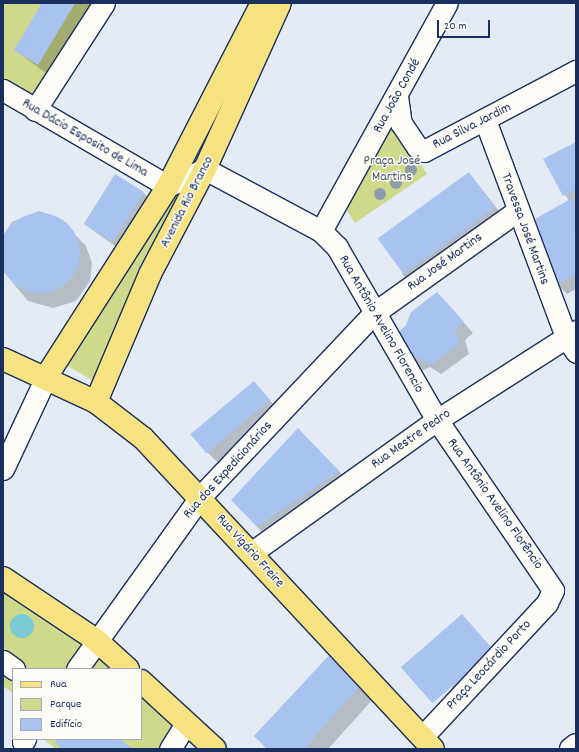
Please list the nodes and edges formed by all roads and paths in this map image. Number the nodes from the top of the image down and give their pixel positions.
1 (104, 3) edge
2 (262, 3) edge
3 (280, 3) edge
4 (447, 3) edge
5 (576, 71) edge
6 (3, 90) edge
7 (397, 96) junction
8 (35, 110) junction
9 (485, 120) junction
10 (205, 169) junction
11 (168, 186) junction
12 (516, 211) junction
13 (321, 231) junction
14 (374, 313) junction
15 (573, 340) edge
16 (3, 358) edge
17 (46, 377) junction
18 (96, 402) junction
19 (436, 420) junction
20 (3, 469) edge
21 (201, 496) junction
22 (251, 553) junction
23 (3, 578) edge
24 (553, 590) joint
25 (96, 640) junction
26 (3, 661) edge
27 (13, 668) edge
28 (78, 668) edge
29 (127, 668) edge
30 (142, 682) edge
31 (186, 723) junction
32 (428, 743) edge
33 (576, 744) edge
34 (170, 749) edge
35 (215, 749) edge
36 (570, 749) edge

1 - 8 street
2 - 11 main road, Avenida Rio Branco
3 - 10 main road, Avenida Rio Branco
4 - 7 street, Rua João Condé
5 - 9 street, Rua Silva Jardim
6 - 8 street, Rua Dácio Esposito de Lima
7 - 9 street, Rua Silva Jardim
7 - 13 street, Rua João Condé
8 - 11 street, Rua Dácio Esposito de Lima
9 - 12 street, Travessa José Martins
10 - 11 street
10 - 13 street, Rua Antônio Avelino Florencio
10 - 18 main road, Avenida Rio Branco
11 - 17 main road, Avenida Rio Branco
12 - 14 street, Rua José Martins
12 - 15 street, Travessa José Martins
13 - 14 street, Rua Antônio Avelino Florencio
14 - 19 street, Rua Antônio Avelino Florencio
14 - 21 street, Rua dos Expedicionários
15 - 19 street, Rua Mestre Pedro
16 - 17 main road, Rua Vigário Freire
17 - 18 main road, Rua Vigário Freire
17 - 20 street
18 - 21 main road, Rua Vigário Freire
19 - 22 street, Rua Mestre Pedro
19 - 24 street, Rua Antônio Avelino Florêncio
21 - 22 main road, Rua Vigário Freire
21 - 25 street, Rua dos Expedicionários
22 - 32 main road, Rua Vigário Freire
23 - 25 main road
24 - 32 street, Praça Leocárdio Porto
25 - 28 street, Rua dos Expedicionários
25 - 29 main road
26 - 27 street
30 - 31 main road
31 - 34 street
31 - 35 main road
33 - 36 main road

